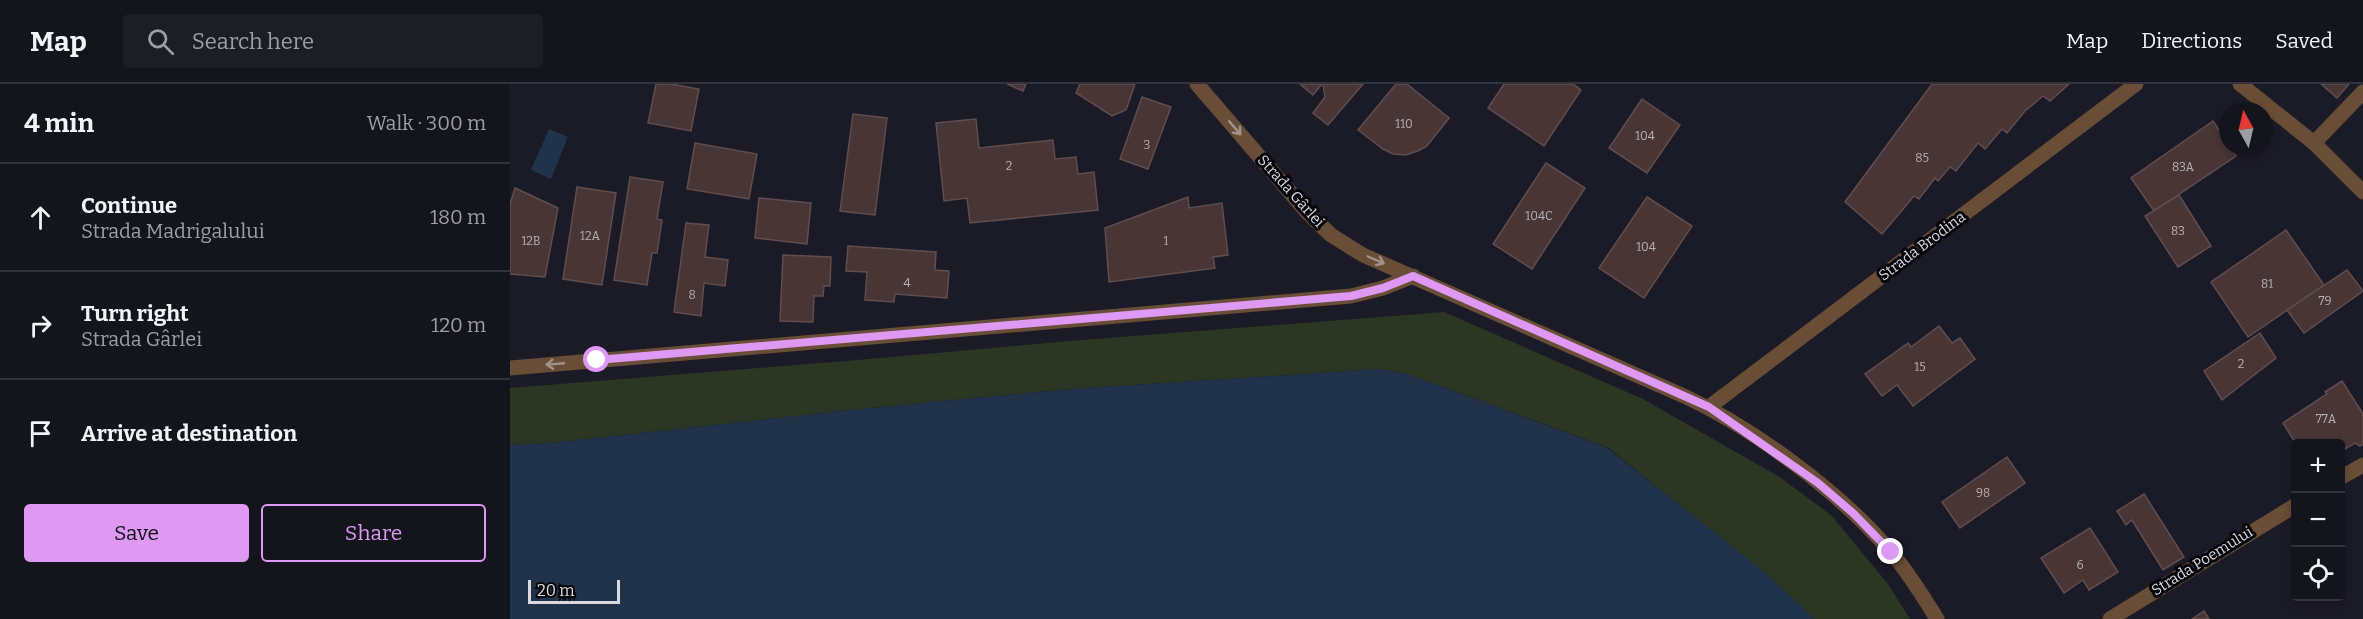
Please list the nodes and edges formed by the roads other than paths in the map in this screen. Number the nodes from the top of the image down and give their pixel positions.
1 (1197, 84) edge
2 (2136, 84) edge
3 (2240, 84) edge
4 (2363, 92) edge
5 (2314, 143) junction
6 (2363, 192) edge
7 (1413, 276) junction
8 (510, 368) edge
9 (1709, 407) junction
10 (2363, 465) edge
11 (2345, 475) edge
12 (2291, 507) edge
13 (1937, 619) edge
14 (2110, 619) edge

1 -> 7 street, Strada Gârlei
2 - 9 street, Strada Brodina
3 - 5 street
4 - 5 street
5 - 6 street
7 -> 8 street
7 - 9 street, Strada Gârlei
9 - 13 street, Strada Gârlei
10 - 11 street
12 - 14 street, Strada Poemului

